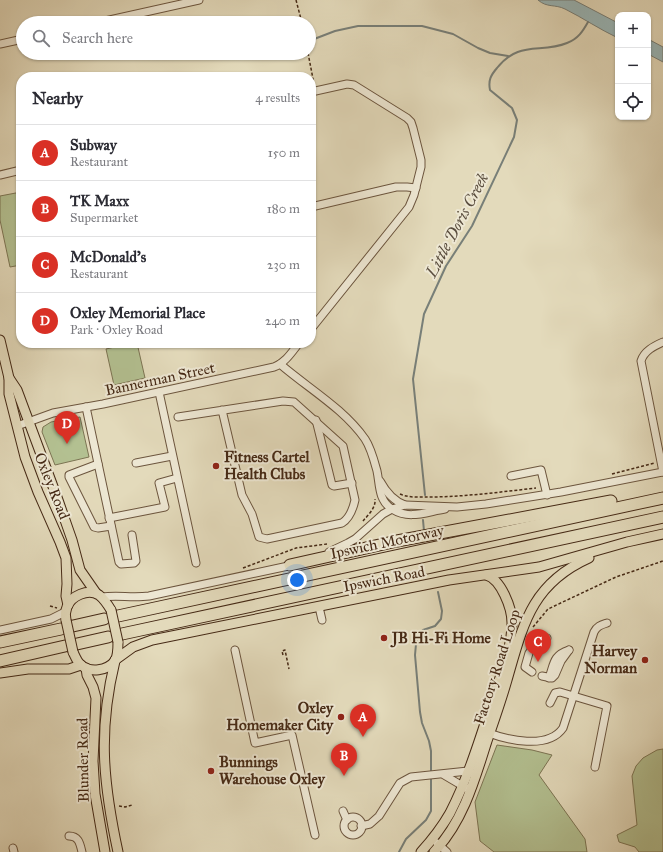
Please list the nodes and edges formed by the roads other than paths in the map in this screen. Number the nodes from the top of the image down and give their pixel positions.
1 (198, 0) edge
2 (127, 16) edge
3 (16, 41) edge
4 (0, 44) edge
5 (316, 91) edge
6 (16, 171) edge
7 (0, 175) edge
8 (416, 188) junction
9 (316, 205) edge
10 (316, 322) edge
11 (663, 336) edge
12 (0, 340) edge
13 (660, 343) edge
14 (295, 348) edge
15 (280, 364) junction
16 (9, 378) junction
17 (159, 392) junction
18 (86, 407) junction
19 (222, 410) junction
20 (178, 417) dead end
21 (316, 420) junction
22 (29, 422) junction
23 (17, 426) junction
24 (172, 456) junction
25 (136, 463) dead end
26 (98, 464) junction
27 (663, 472) edge
28 (511, 476) dead end
29 (378, 477) junction
30 (177, 478) junction
31 (352, 483) junction
32 (663, 490) edge
33 (547, 494) junction
34 (663, 498) edge
35 (405, 505) junction
36 (457, 507) junction
37 (392, 509) junction
38 (663, 517) edge
39 (110, 518) junction
40 (111, 526) junction
41 (663, 534) edge
42 (132, 535) dead end
43 (196, 563) dead end
44 (290, 565) junction
45 (484, 574) junction
46 (99, 595) junction
47 (319, 606) junction
48 (111, 615) junction
49 (65, 617) junction
50 (322, 620) dead end
51 (607, 623) dead end
52 (0, 630) edge
53 (116, 638) junction
54 (547, 638) dead end
55 (0, 642) edge
56 (72, 647) junction
57 (236, 650) dead end
58 (569, 650) dead end
59 (115, 660) junction
60 (0, 661) edge
61 (83, 667) junction
62 (532, 672) dead end
63 (0, 673) edge
64 (546, 677) dead end
65 (572, 696) junction
66 (550, 703) dead end
67 (486, 732) junction
68 (595, 767) dead end
69 (472, 773) junction
70 (444, 775) junction
71 (466, 788) junction
72 (343, 811) dead end
73 (347, 820) junction
74 (361, 826) junction
75 (315, 835) dead end
76 (69, 836) dead end
77 (432, 840) junction
78 (441, 850) edge
79 (82, 852) edge
80 (105, 852) edge
81 (118, 852) edge
82 (421, 852) edge

1 - 2 street
3 - 4 street
5 - 8 street
6 - 7 street
8 - 9 street
8 - 10 street
11 - 13 street
12 - 16 main road, Oxley Road
13 - 27 street
14 - 15 street, Bannerman Street
15 - 17 street, Bannerman Street
15 - 29 street
16 - 22 main road, Oxley Road
16 - 23 main road, Oxley Road
17 - 18 street, Bannerman Street
17 - 24 street
18 - 22 street, Bannerman Street
18 - 26 street
19 - 20 street
19 - 21 street
19 - 31 street
21 - 31 street
21 - 31 street
22 - 23 street, Bannerman Street
22 - 46 main road, Oxley Road
23 - 49 main road, Oxley Road
24 - 25 street
24 - 30 street
26 - 39 street
26 - 40 street
27 - 33 street
28 - 33 street
29 - 35 street
29 - 37 street
30 - 39 street
30 - 43 street
32 - 44 highway
33 - 36 street
34 - 48 highway, Ipswich Motorway
35 - 36 street
35 - 37 street
36 - 37 street
37 - 44 street
38 - 53 highway
39 - 40 street
40 - 42 street
41 - 45 main road, Ipswich Road
41 - 67 main road, Factory Road Loop
44 - 46 street
45 - 47 main road, Ipswich Road
45 - 67 main road, Factory Road Loop
46 - 48 main road, Oxley Road
46 - 49 main road
47 - 50 street
47 - 59 main road, Ipswich Road
48 - 49 highway, Ipswich Motorway
48 - 53 main road, bridge
49 - 52 street
49 - 55 highway, Ipswich Motorway
49 - 56 main road, Oxley Road, bridge
51 - 65 street
53 - 56 highway
53 - 59 main road, Blunder Road
54 - 62 street
56 - 60 highway
56 - 61 main road, Blunder Road
57 - 75 street
58 - 64 street
59 - 61 main road, Ipswich Road
59 - 81 main road, Blunder Road
61 - 63 main road
61 - 80 main road, Blunder Road
65 - 66 street
65 - 67 street
65 - 68 street
67 - 69 main road, Factory Road Loop
69 - 70 street
69 - 71 main road, Factory Road Loop
70 - 71 street
70 - 74 street
71 - 77 main road, Factory Road Loop
71 - 78 main road, Factory Road Loop
72 - 73 street
73 - 74 street
73 - 74 street
76 - 79 street
77 - 78 street
77 - 82 main road, Factory Road Loop

